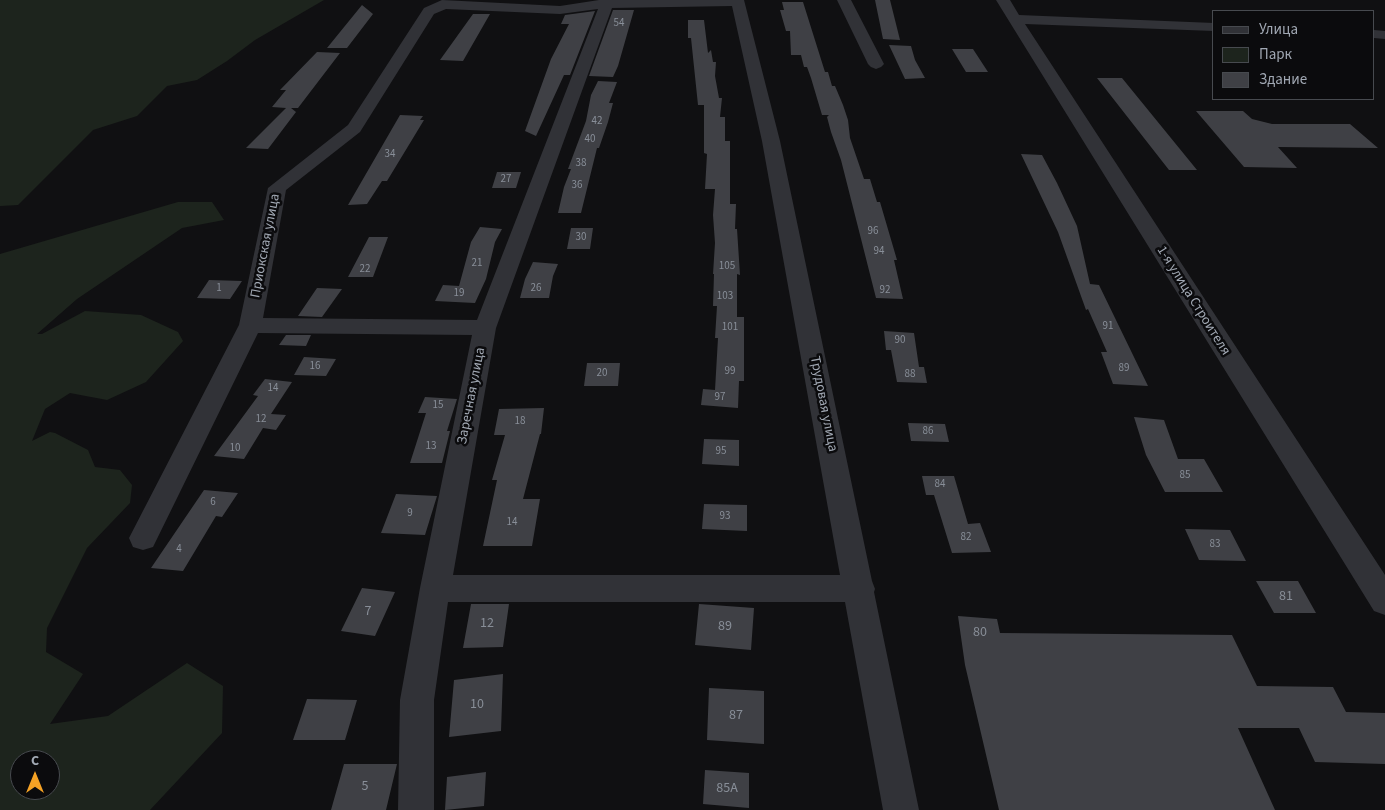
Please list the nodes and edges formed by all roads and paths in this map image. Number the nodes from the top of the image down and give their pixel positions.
1 (844, 0) edge
2 (1003, 0) edge
3 (737, 1) edge
4 (446, 2) edge
5 (607, 2) edge
6 (1015, 19) junction
7 (1212, 27) edge
8 (876, 64) dead end
9 (250, 325) junction
10 (485, 328) junction
11 (143, 538) dead end
12 (434, 588) junction
13 (860, 589) junction
14 (1385, 601) edge
15 (416, 810) edge
16 (901, 810) edge

1 - 8 street
2 - 6 street, 1-я улица Строителя
3 - 5 street
3 - 13 street, Трудовая улица
4 - 5 street
4 - 9 street, Приокская улица
5 - 10 street, Заречная улица
6 - 7 street
6 - 14 street, 1-я улица Строителя
9 - 10 street
9 - 11 street, Приокская улица
10 - 12 street, Заречная улица
12 - 13 street
12 - 15 street, Заречная улица
13 - 16 street, Трудовая улица

